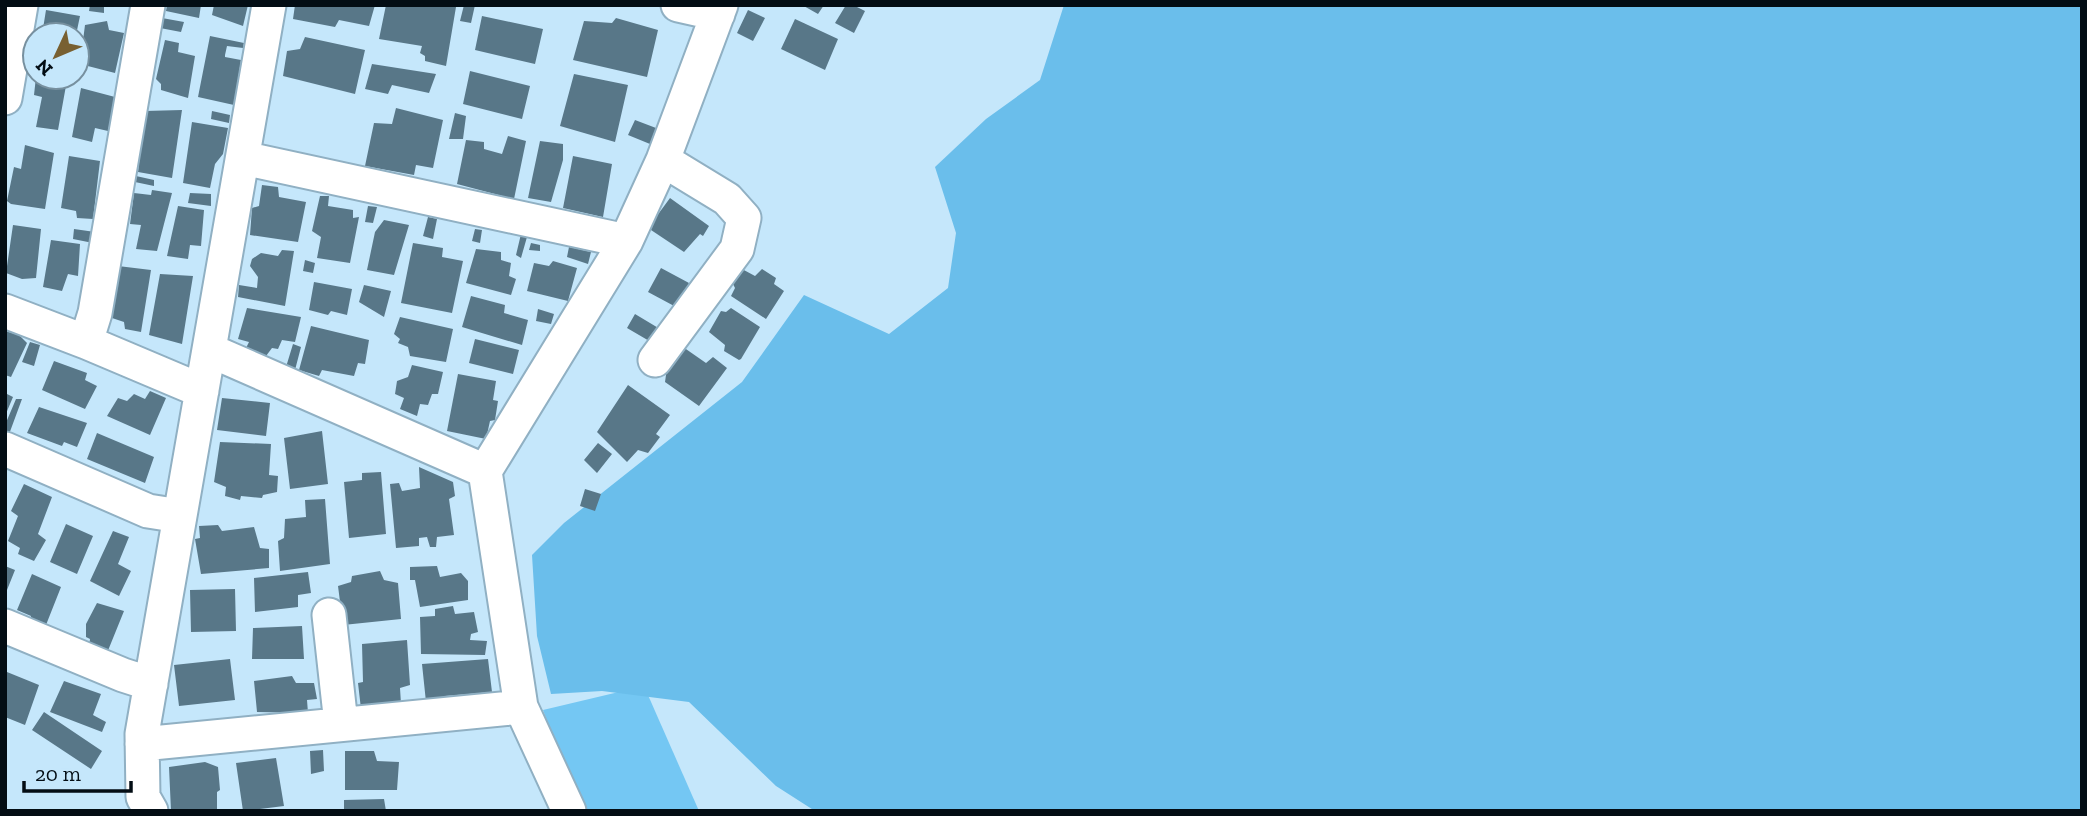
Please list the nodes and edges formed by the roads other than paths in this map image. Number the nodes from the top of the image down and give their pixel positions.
1 (21, 5) edge
2 (148, 5) edge
3 (270, 5) edge
4 (678, 5) edge
5 (720, 10) edge
6 (5, 98) edge
7 (243, 158) junction
8 (663, 160) junction
9 (626, 241) junction
10 (5, 311) edge
11 (86, 342) junction
12 (209, 349) junction
13 (655, 360) dead end
14 (202, 391) junction
15 (5, 449) edge
16 (485, 471) junction
17 (180, 516) junction
18 (329, 615) dead end
19 (5, 626) edge
20 (151, 684) junction
21 (521, 707) junction
22 (341, 724) junction
23 (142, 744) junction
24 (151, 811) edge
25 (569, 811) edge

1 - 6 street
2 - 11 street
3 - 7 street
4 - 5 street
5 - 8 street
7 - 9 street
7 - 12 street
8 - 9 street
8 - 13 street
9 - 16 street
10 - 11 street
11 - 14 street
12 - 14 street
12 - 16 street
14 - 17 street
15 - 17 street
16 - 21 street
17 - 20 street
18 - 22 street
19 - 20 street
20 - 23 street
21 - 22 street
21 - 25 street
22 - 23 street
23 - 24 street

